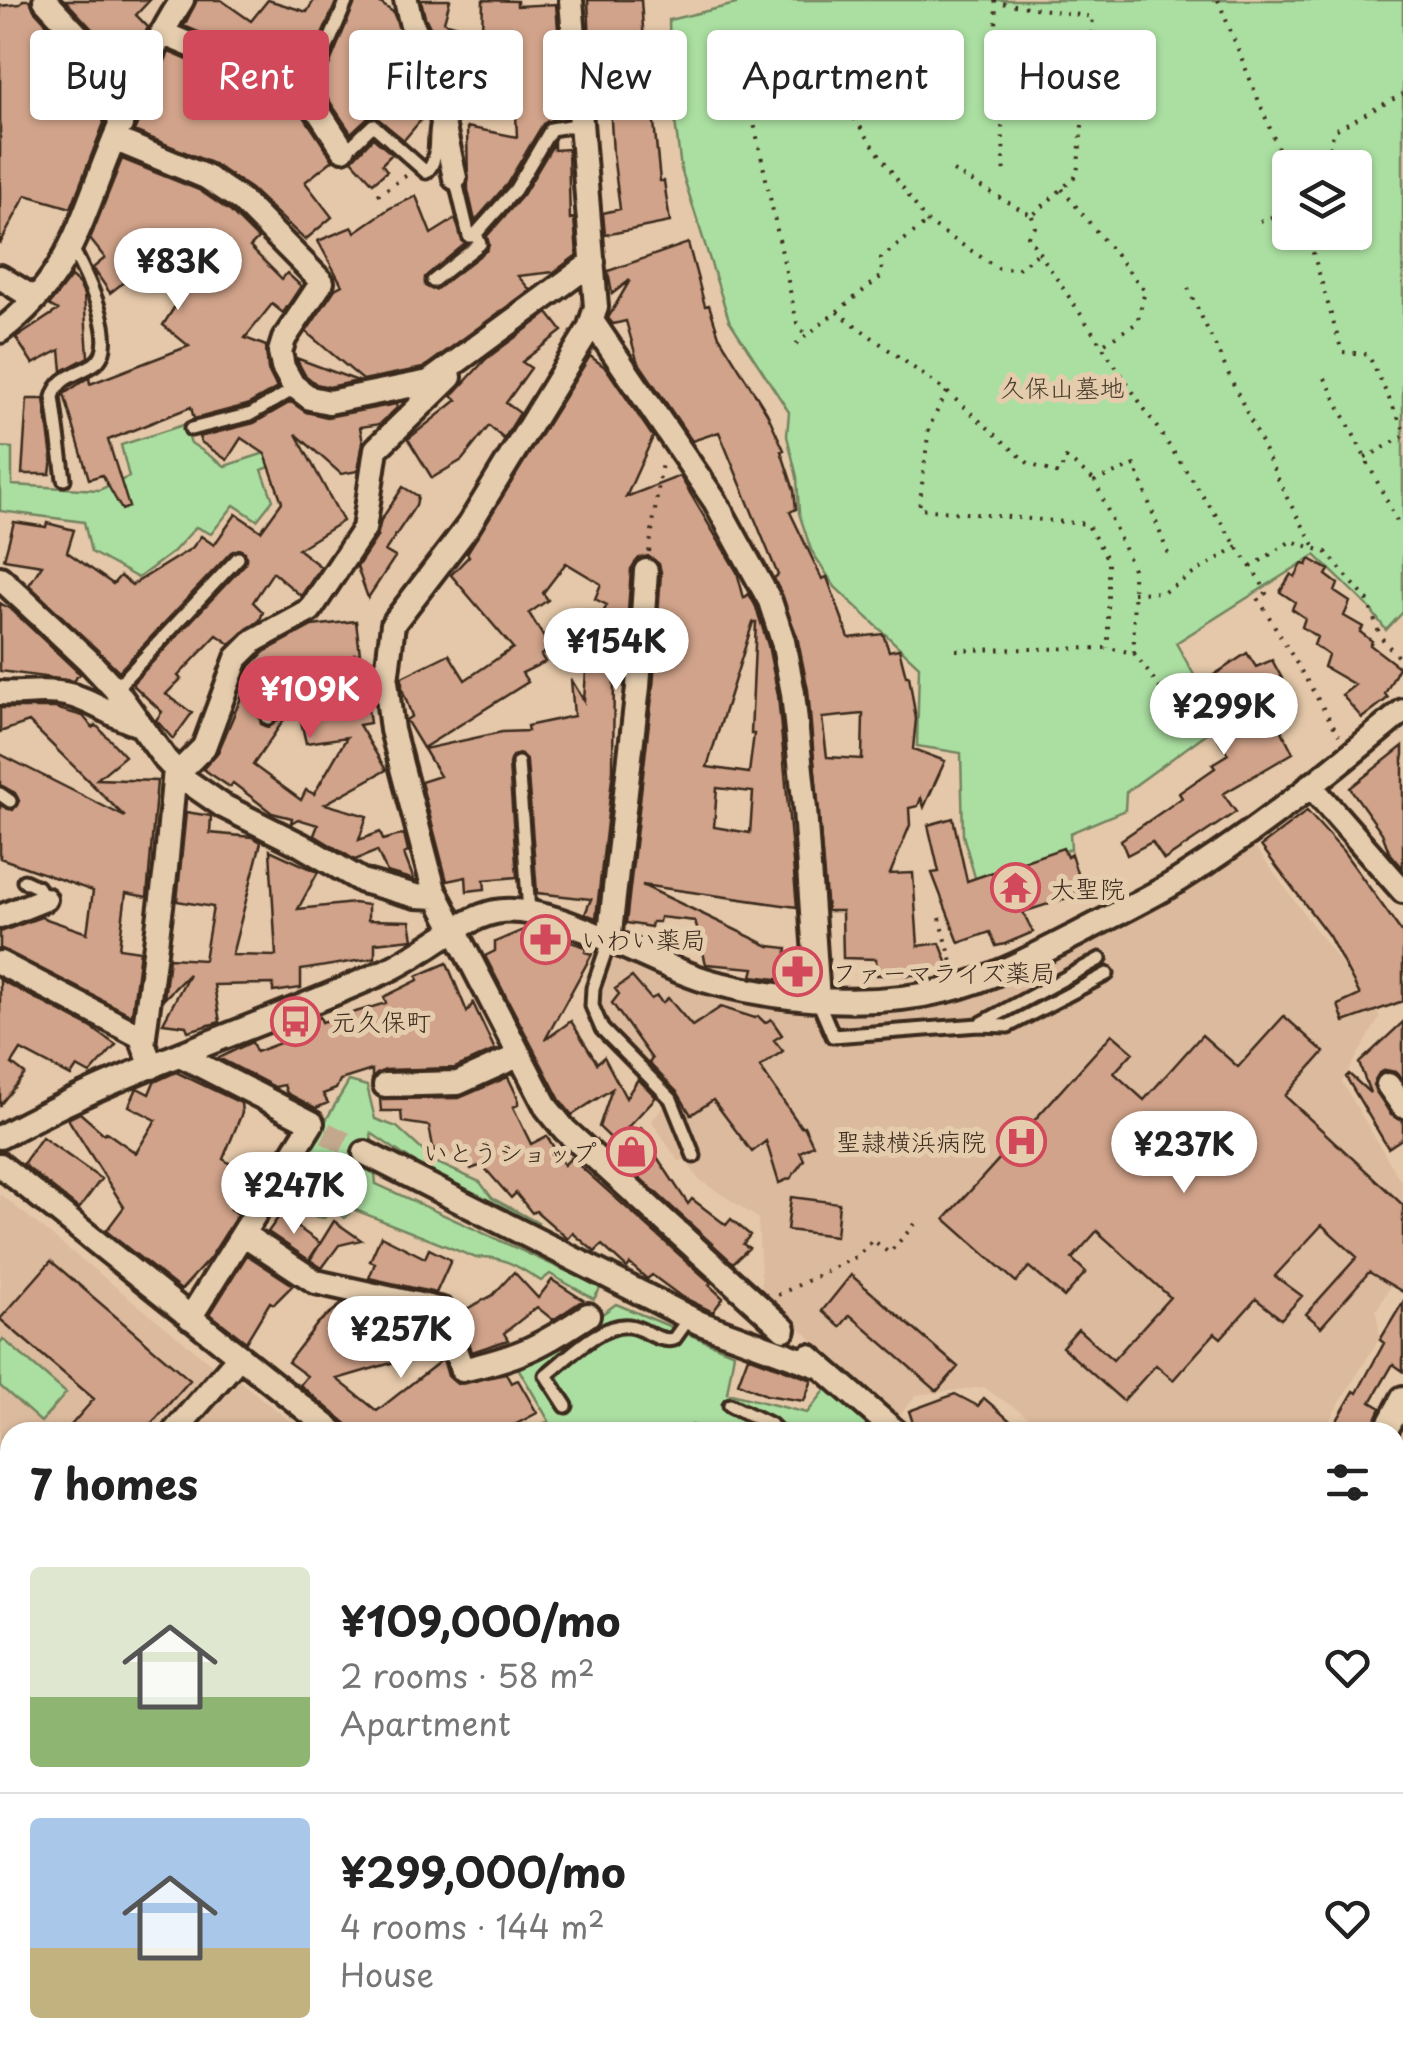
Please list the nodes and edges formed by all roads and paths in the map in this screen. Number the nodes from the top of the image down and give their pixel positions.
1 (45, 0) edge
2 (182, 0) edge
3 (348, 0) edge
4 (572, 0) edge
5 (1218, 0) edge
6 (994, 1) edge
7 (401, 2) edge
8 (415, 30) edge
9 (163, 31) edge
10 (329, 44) edge
11 (1403, 94) edge
12 (123, 120) edge
13 (324, 120) edge
14 (439, 120) edge
15 (442, 120) edge
16 (754, 120) edge
17 (855, 120) edge
18 (582, 124) junction
19 (118, 132) junction
20 (343, 149) joint
21 (1279, 150) edge
22 (1331, 150) edge
23 (420, 168) junction
24 (953, 171) dead end
25 (1005, 177) dead end
26 (456, 182) joint
27 (1062, 189) junction
28 (378, 195) dead end
29 (1032, 216) junction
30 (1272, 217) edge
31 (1260, 221) dead end
32 (927, 222) junction
33 (476, 234) junction
34 (72, 248) junction
35 (1312, 250) edge
36 (1040, 252) junction
37 (593, 262) junction
38 (0, 277) edge
39 (432, 281) dead end
40 (1188, 288) dead end
41 (35, 300) junction
42 (837, 312) junction
43 (592, 321) junction
44 (0, 331) edge
45 (806, 336) junction
46 (796, 344) dead end
47 (1104, 344) junction
48 (462, 358) junction
49 (1326, 378) dead end
50 (296, 388) junction
51 (947, 392) junction
52 (191, 428) dead end
53 (1403, 428) edge
54 (667, 433) junction
55 (1403, 437) edge
56 (1364, 458) junction
57 (64, 479) dead end
58 (1095, 482) junction
59 (1397, 521) dead end
60 (1314, 545) junction
61 (1238, 546) junction
62 (1168, 554) dead end
63 (238, 558) dead end
64 (1252, 567) junction
65 (646, 571) joint
66 (0, 578) edge
67 (1133, 593) junction
68 (1108, 648) junction
69 (956, 650) dead end
70 (1134, 652) junction
71 (1403, 663) edge
72 (387, 664) junction
73 (114, 690) junction
74 (0, 693) edge
75 (1403, 711) edge
76 (1178, 714) dead end
77 (268, 718) dead end
78 (140, 725) junction
79 (1350, 754) junction
80 (518, 763) dead end
81 (176, 771) junction
82 (1310, 785) junction
83 (24, 881) dead end
84 (1403, 891) edge
85 (438, 897) junction
86 (45, 899) joint
87 (529, 912) junction
88 (0, 916) edge
89 (940, 918) dead end
90 (455, 930) junction
91 (609, 940) junction
92 (1100, 959) dead end
93 (0, 963) edge
94 (1107, 974) dead end
95 (959, 986) junction
96 (818, 1000) junction
97 (978, 1024) junction
98 (144, 1038) junction
99 (520, 1055) junction
100 (182, 1056) junction
101 (152, 1067) junction
102 (385, 1084) dead end
103 (1388, 1085) dead end
104 (1403, 1106) edge
105 (0, 1137) edge
106 (364, 1153) tunnel mouth
107 (694, 1156) dead end
108 (0, 1165) edge
109 (914, 1224) dead end
110 (243, 1234) junction
111 (759, 1307) junction
112 (588, 1315) dead end
113 (190, 1318) junction
114 (689, 1318) junction
115 (239, 1357) junction
116 (818, 1366) junction
117 (1403, 1398) edge
118 (730, 1405) dead end
119 (566, 1406) dead end
120 (183, 1422) edge
121 (321, 1422) edge
122 (765, 1422) edge
123 (884, 1422) edge
124 (1390, 1422) edge

1 - 19 street
2 - 9 street
3 - 10 lane
4 - 18 street
5 - 21 path
6 - 25 path
6 - 27 path
7 - 8 street
11 - 22 path
12 - 19 street
13 - 20 street
14 - 23 lane
15 - 26 street
16 - 45 path
17 - 32 path
18 - 33 lane
18 - 37 street
19 - 34 street
19 - 50 street
20 - 23 lane
23 - 28 path
24 - 29 path
26 - 33 lane
27 - 29 path
27 - 47 path
29 - 36 path
30 - 31 path
32 - 36 path
32 - 42 path
33 - 39 lane
34 - 41 street
34 - 57 lane
35 - 53 path
36 - 47 path
37 - 43 street
37 - 48 street
38 - 41 street
40 - 60 path
41 - 44 street
42 - 45 path
42 - 51 path
43 - 54 street
43 - 72 street
45 - 46 path
47 - 61 path
48 - 50 street
48 - 81 street
49 - 56 path
50 - 52 lane
51 - 58 path
51 - 68 path
54 - 65 path
54 - 96 street
55 - 56 path
56 - 59 path
58 - 62 path
58 - 67 path
60 - 64 path
60 - 71 path
61 - 64 path
61 - 67 path
63 - 73 lane
64 - 79 path
65 - 91 street
66 - 73 street
67 - 70 path
68 - 69 path
68 - 70 path
70 - 76 path
72 - 77 lane
72 - 85 street
73 - 78 street
74 - 78 street
75 - 79 street
78 - 81 street
79 - 82 street
80 - 87 lane
81 - 85 street
81 - 98 street
82 - 84 street
82 - 95 street
83 - 86 lane
85 - 90 street
86 - 88 street
87 - 90 street
87 - 91 street
89 - 95 path
90 - 99 street
90 - 100 street
91 - 96 street
91 - 107 lane
92 - 97 lane
93 - 98 street
94 - 97 lane
95 - 96 street
96 - 97 lane
98 - 101 street
99 - 102 street
99 - 111 street
100 - 101 street
100 - 110 street
101 - 105 street
103 - 104 street
106 - 114 street
108 - 113 street
109 - 111 path
110 - 112 street
110 - 113 street
111 - 116 street
113 - 115 street
114 - 116 street
114 - 119 lane
115 - 120 street
115 - 121 street
116 - 123 street
117 - 124 street
118 - 122 lane

